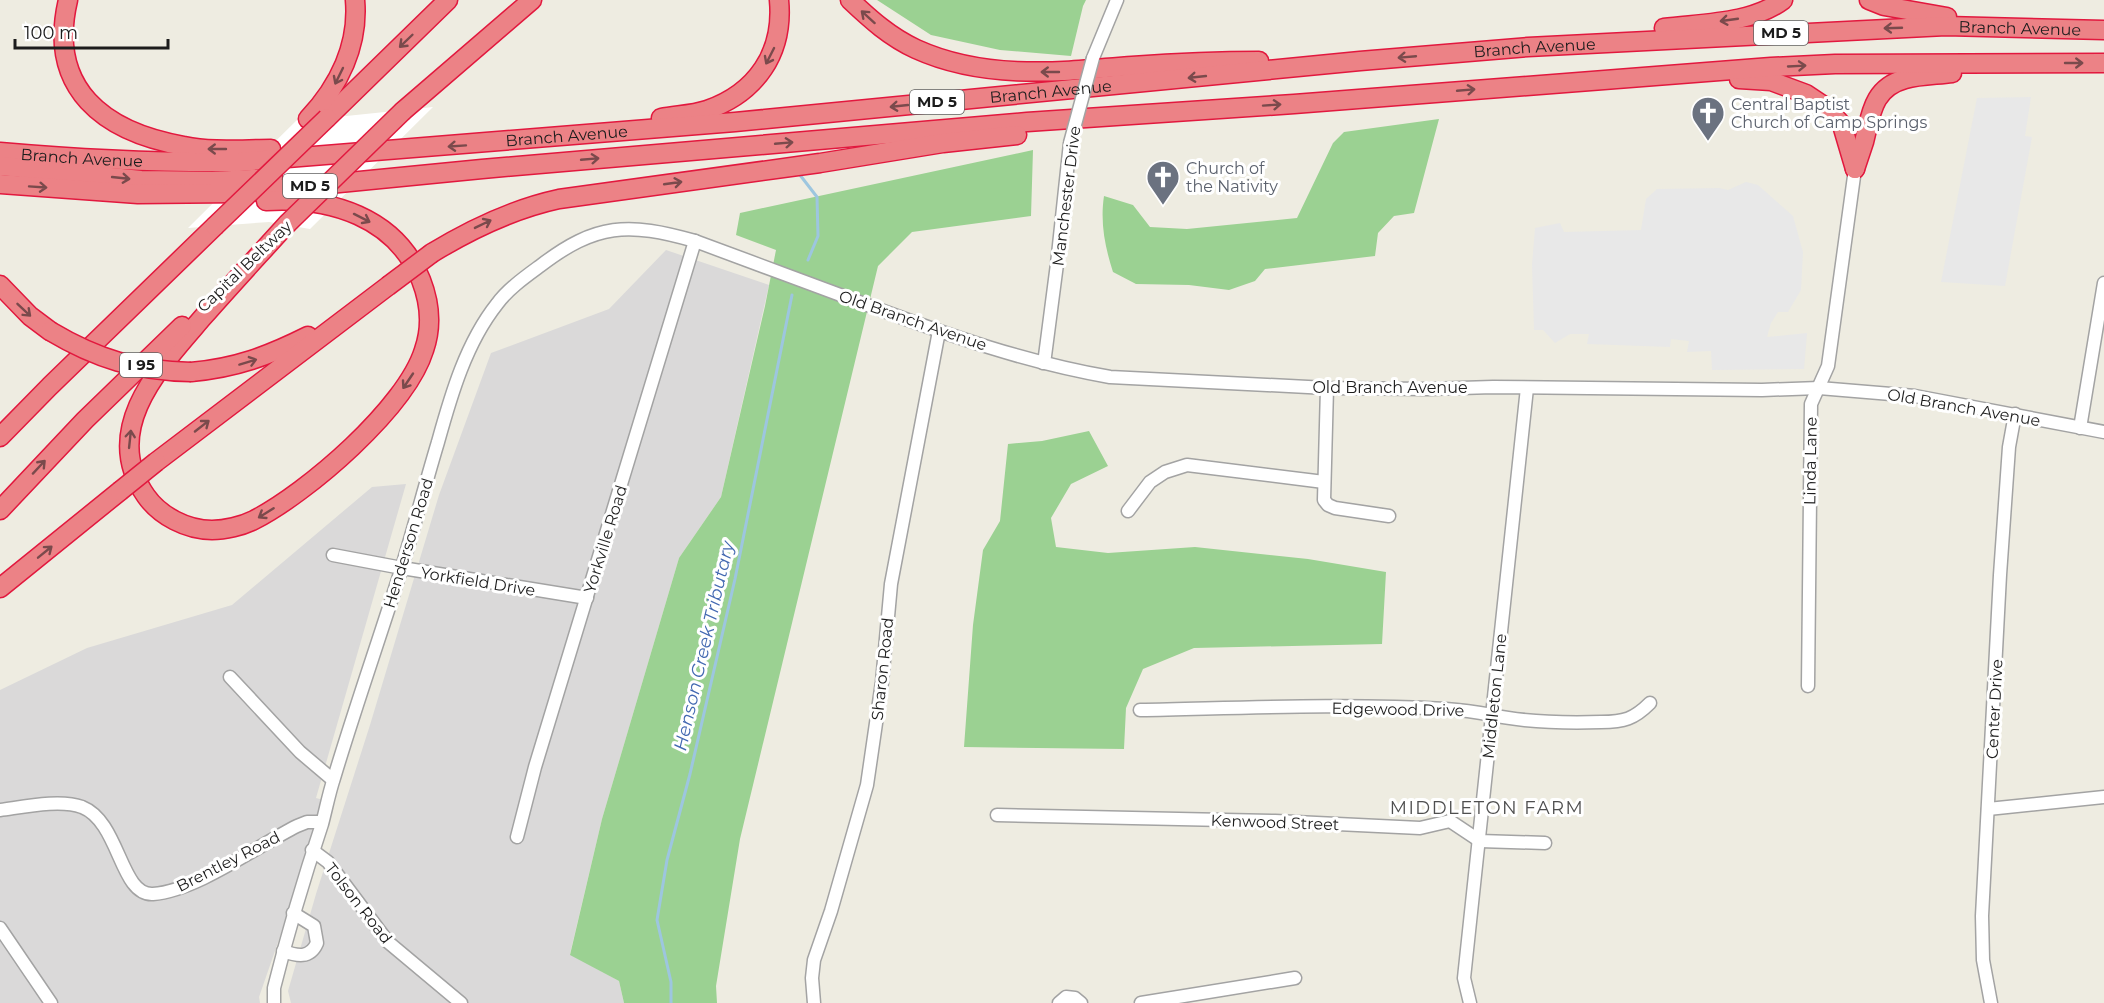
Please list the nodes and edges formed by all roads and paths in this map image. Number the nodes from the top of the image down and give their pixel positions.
1 (68, 0) edge
2 (355, 0) edge
3 (448, 0) edge
4 (517, 0) edge
5 (532, 0) edge
6 (779, 0) edge
7 (850, 0) edge
8 (1117, 0) edge
9 (1784, 0) edge
10 (1869, 0) edge
11 (2035, 29) junction
12 (2104, 30) edge
13 (1528, 47) junction
14 (1360, 61) junction
15 (2044, 63) junction
16 (2104, 63) edge
17 (1613, 80) junction
18 (403, 111) junction
19 (1193, 111) junction
20 (513, 142) junction
21 (402, 150) junction
22 (0, 152) edge
23 (0, 166) edge
24 (482, 169) junction
25 (1854, 169) junction
26 (0, 184) edge
27 (76, 189) junction
28 (287, 224) junction
29 (209, 227) junction
30 (695, 241) junction
31 (2104, 283) edge
32 (0, 285) edge
33 (388, 286) junction
34 (939, 331) junction
35 (1042, 363) junction
36 (1327, 388) junction
37 (1527, 388) junction
38 (1819, 388) junction
39 (2015, 414) junction
40 (2080, 428) junction
41 (2104, 432) edge
42 (0, 437) edge
43 (1324, 482) junction
44 (0, 510) edge
45 (1128, 511) dead end
46 (1389, 516) dead end
47 (333, 555) dead end
48 (402, 568) junction
49 (0, 588) edge
50 (587, 598) junction
51 (230, 677) dead end
52 (1808, 686) dead end
53 (1650, 703) dead end
54 (1140, 710) dead end
55 (1492, 715) junction
56 (333, 780) junction
57 (2104, 797) edge
58 (1988, 809) junction
59 (0, 810) edge
60 (997, 815) dead end
61 (322, 822) junction
62 (517, 837) dead end
63 (1480, 841) junction
64 (1545, 843) dead end
65 (312, 850) junction
66 (293, 913) junction
67 (0, 928) edge
68 (283, 951) junction
69 (1295, 978) dead end
70 (51, 1003) edge
71 (274, 1003) edge
72 (461, 1003) edge
73 (814, 1003) edge
74 (1059, 1003) edge
75 (1081, 1003) edge
76 (1141, 1003) edge
77 (1470, 1003) edge
78 (1991, 1003) edge

21 -> 1 highway
2 -> 29 highway
3 -> 29 highway, bridge
4 - 18 highway, Capital Beltway / I 95
5 - 18 highway
6 -> 20 highway
14 -> 7 highway
8 - 35 street, Manchester Drive, bridge
9 -> 13 highway
10 - 11 highway
11 - 12 highway, Branch Avenue / MD 5
11 -> 13 highway, Branch Avenue / MD 5
13 -> 14 highway, Branch Avenue / MD 5
14 -> 20 highway, Branch Avenue / MD 5
15 -> 16 highway, Branch Avenue / MD 5
17 -> 15 highway, Branch Avenue / MD 5
15 - 25 highway
19 -> 17 highway, Branch Avenue / MD 5
17 - 25 highway
18 - 28 highway, Capital Beltway / I 95, bridge
24 -> 19 highway, Branch Avenue / MD 5
33 -> 19 highway, bridge
20 -> 21 highway, Branch Avenue / MD 5
21 - 22 highway, Branch Avenue / MD 5
23 -> 24 highway
24 - 27 highway, Branch Avenue / MD 5
25 - 38 street, Linda Lane
26 -> 27 highway, Branch Avenue / MD 5
27 -> 28 highway
44 -> 28 highway, Capital Beltway / I 95
29 - 42 highway
30 - 34 street, Old Branch Avenue
30 - 48 street, Henderson Road
30 - 50 street, Yorkville Road
31 - 40 street
32 -> 33 highway, bridge
49 -> 33 highway, bridge
34 - 35 street, Old Branch Avenue
34 - 73 street, Sharon Road
35 - 36 street, Old Branch Avenue
36 - 37 street, Old Branch Avenue
36 - 43 street
37 - 38 street, Old Branch Avenue
37 - 55 street, Middleton Lane
38 - 39 street, Old Branch Avenue
38 - 52 street, Linda Lane
39 - 40 street, Old Branch Avenue
39 - 58 street, Center Drive
40 - 41 street, Old Branch Avenue
43 - 45 street
43 - 46 street
47 - 48 street, Yorkfield Drive
48 - 50 street, Yorkfield Drive
48 - 56 street, Henderson Road
50 - 62 street, Yorkville Road
51 - 56 street
53 - 55 street, Edgewood Drive
54 - 55 street, Edgewood Drive
55 - 63 street, Middleton Lane
56 - 61 street, Henderson Road
57 - 58 street
58 - 78 street, Center Drive
59 - 61 street, Brentley Road
60 - 63 street, Kenwood Street
61 - 65 street, Henderson Road
63 - 64 street
63 - 77 street, Middleton Lane
65 - 66 street, Henderson Road
65 - 72 street, Tolson Road
66 - 68 street, Henderson Road
66 - 68 street
67 - 70 street
68 - 71 street, Henderson Road
69 - 76 street
74 - 75 street

